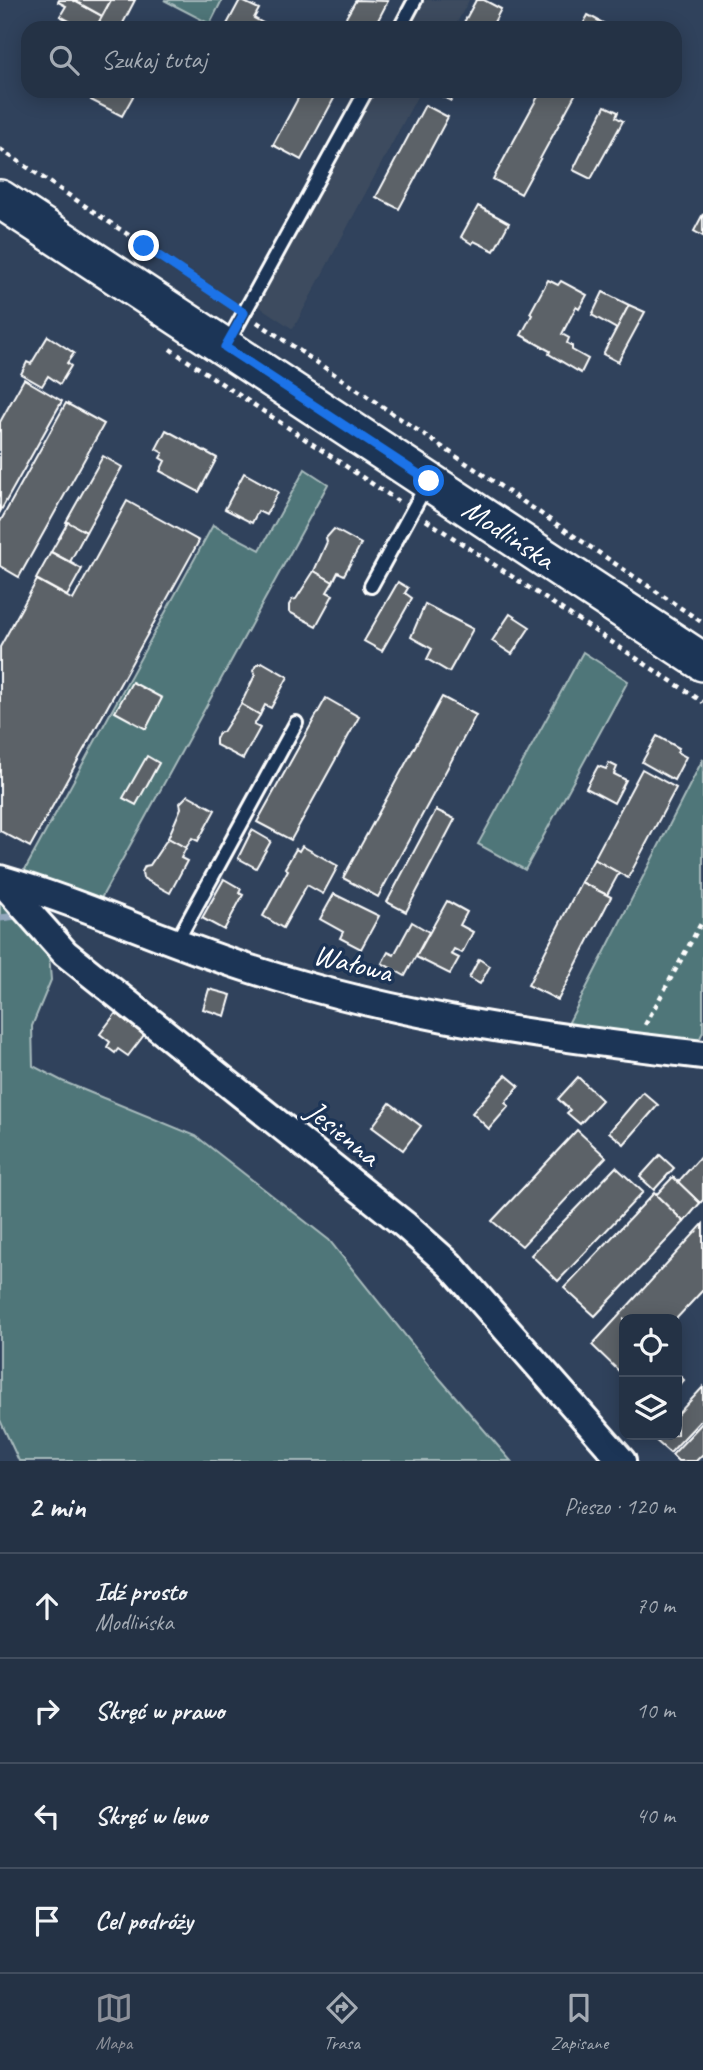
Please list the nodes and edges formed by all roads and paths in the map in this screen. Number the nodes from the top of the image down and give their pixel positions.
1 (415, 0) edge
2 (404, 21) edge
3 (362, 98) edge
4 (0, 149) edge
5 (0, 198) edge
6 (244, 313) junction
7 (160, 343) dead end
8 (225, 347) junction
9 (420, 496) junction
10 (371, 586) dead end
11 (703, 623) edge
12 (703, 662) edge
13 (703, 702) edge
14 (296, 723) dead end
15 (0, 879) edge
16 (703, 920) edge
17 (176, 943) junction
18 (633, 1047) junction
19 (703, 1055) edge
20 (622, 1461) edge

1 - 2 lane
3 - 6 lane
4 - 6 path
5 - 8 main road, Modlińska
6 - 8 lane
6 - 11 path
7 - 9 path
8 - 9 main road, Modlińska
9 - 10 lane
9 - 12 main road, Modlińska
9 - 13 path
14 - 17 lane
15 - 17 street, Wałowa
15 - 20 street, Jesienna
16 - 18 path
17 - 18 street, Wałowa
18 - 19 street, Wałowa

